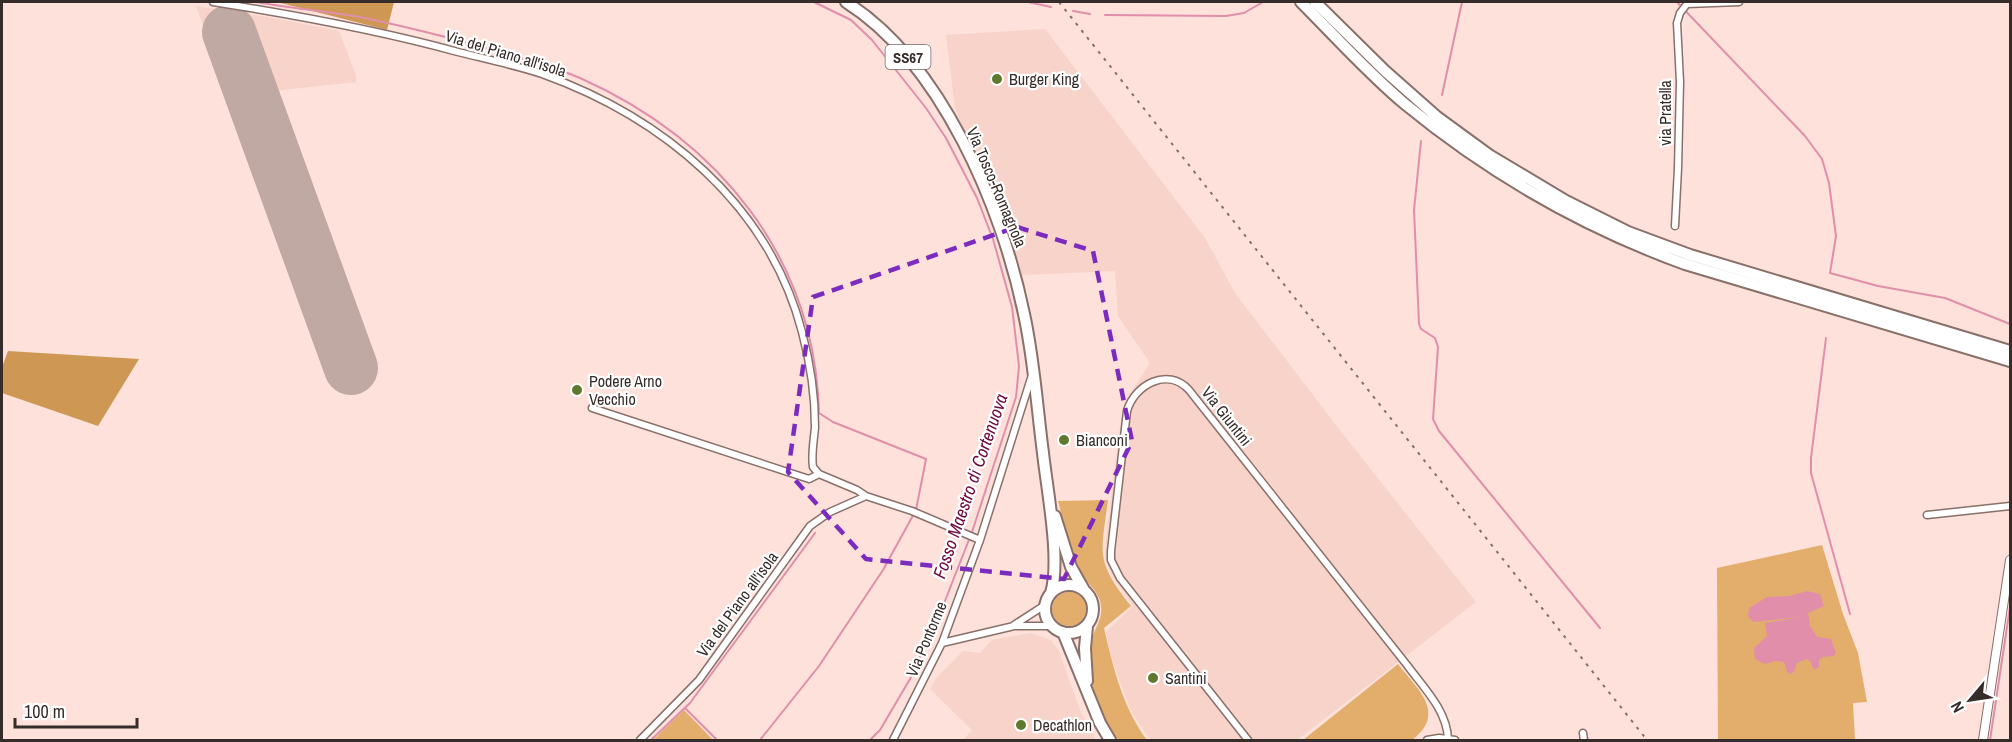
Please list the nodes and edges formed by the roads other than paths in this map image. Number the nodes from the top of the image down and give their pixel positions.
1 (213, 2) edge
2 (846, 2) edge
3 (1301, 2) edge
4 (1315, 2) edge
5 (1739, 2) edge
6 (1675, 226) dead end
7 (2010, 351) edge
8 (2010, 361) edge
9 (1032, 375) junction
10 (592, 408) dead end
11 (819, 474) junction
12 (866, 496) junction
13 (1048, 496) junction
14 (2010, 506) edge
15 (1927, 514) dead end
16 (977, 539) junction
17 (2010, 560) edge
18 (1084, 590) junction
19 (1051, 593) junction
20 (1045, 605) junction
21 (1014, 626) junction
22 (1087, 626) junction
23 (1052, 627) junction
24 (1063, 632) junction
25 (942, 643) junction
26 (1087, 688) junction
27 (893, 740) edge
28 (1451, 740) edge
29 (640, 741) edge
30 (1110, 741) edge
31 (1248, 741) edge
32 (1427, 741) edge
33 (1983, 741) edge

1 - 11 street, Via del Piano all'isola
2 - 9 main road, Via Tosco-Romagnola / SS67
3 - 8 main road
4 - 7 main road
5 - 6 street, via Pratella
9 - 13 main road, Via Tosco-Romagnola
9 - 16 street, Via Pontorme
10 - 11 street
11 - 12 street
12 - 16 street
12 - 29 street, Via del Piano all'isola
13 - 18 main road
13 - 19 main road
14 - 15 street
16 - 25 street, Via Pontorme
17 - 33 street
18 - 19 main road
18 - 22 main road
19 - 20 main road
20 - 21 street
20 - 23 main road
21 - 23 street
21 - 25 street
22 - 24 main road
22 - 26 main road
23 - 24 main road
24 - 26 main road
25 - 27 street, Via Pontorme
26 - 30 main road
28 - 31 street, Via Giuntini
28 - 32 street

